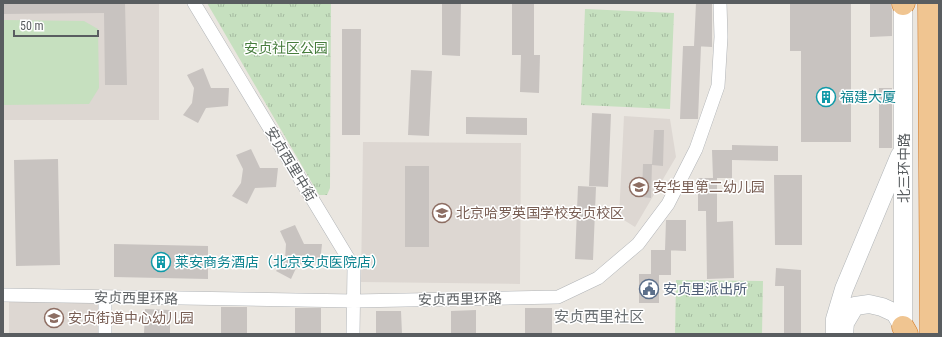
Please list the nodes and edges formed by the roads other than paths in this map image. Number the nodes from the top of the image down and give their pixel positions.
1 (194, 3) edge
2 (720, 3) edge
3 (903, 3) edge
4 (929, 3) edge
5 (904, 147) junction
6 (851, 269) junction
7 (3, 296) edge
8 (105, 298) junction
9 (354, 301) junction
10 (904, 332) edge
11 (105, 334) edge
12 (353, 334) edge
13 (828, 334) edge
14 (835, 334) edge
15 (844, 334) edge
16 (931, 334) edge

1 - 9 street, 安贞西里中街
2 - 9 street, 安贞西里环路
3 - 5 street, 北三环中路
4 - 16 highway
5 - 6 street
5 - 10 street, 北三环中路
6 - 13 street
6 - 14 street
7 - 8 street, 安贞西里环路
8 - 9 street, 安贞西里环路
8 - 11 street
9 - 12 street, 安贞西里中街
10 - 15 street

